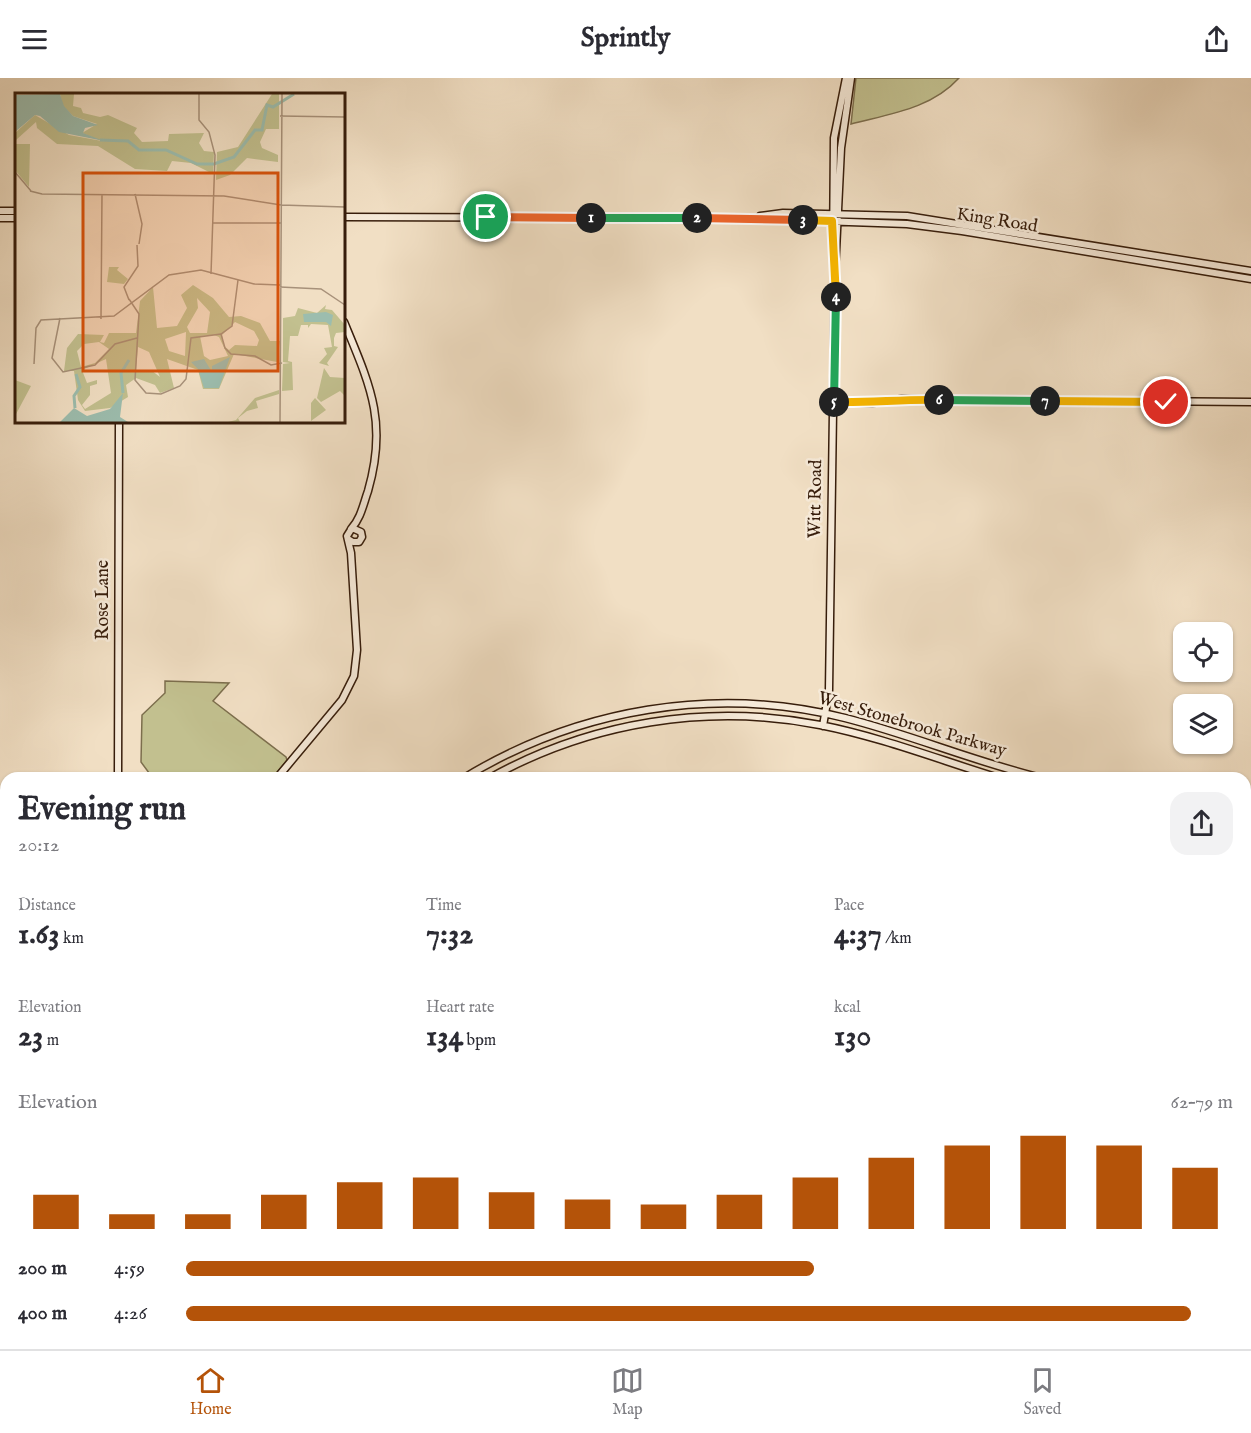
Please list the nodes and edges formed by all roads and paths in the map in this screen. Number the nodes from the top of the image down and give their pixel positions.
1 (846, 78) edge
2 (851, 78) edge
3 (15, 211) edge
4 (0, 212) edge
5 (345, 217) edge
6 (835, 218) junction
7 (1205, 267) junction
8 (1251, 271) edge
9 (1251, 279) edge
10 (345, 324) edge
11 (833, 402) junction
12 (1251, 402) edge
13 (119, 423) edge
14 (360, 517) junction
15 (351, 529) junction
16 (361, 531) junction
17 (348, 539) junction
18 (359, 542) junction
19 (351, 555) junction
20 (826, 714) junction
21 (823, 726) junction
22 (993, 763) junction
23 (1001, 766) junction
24 (118, 772) edge
25 (282, 772) edge
26 (475, 772) edge
27 (503, 772) edge
28 (972, 772) edge
29 (990, 772) edge
30 (1000, 772) edge
31 (1022, 772) edge

1 - 6 street, Witt Road
2 - 6 street, Witt Road
3 - 4 street
5 - 6 street, King Road
6 - 7 street, King Road
6 - 11 street, Witt Road
7 - 8 street, King Road
7 - 9 street, King Road
10 - 14 street
11 - 12 street
11 - 20 street, Witt Road
13 - 24 street, Rose Lane
14 - 15 street
14 - 16 street
15 - 16 street
15 - 17 street
16 - 18 street
17 - 18 street
17 - 19 street
18 - 19 street
19 - 25 street
20 - 21 street, Witt Road
20 - 22 street, West Stonebrook Parkway
20 - 26 street, West Stonebrook Parkway
21 - 27 street, West Stonebrook Parkway
21 - 28 street, West Stonebrook Parkway
22 - 23 street, West Stonebrook Parkway
22 - 29 street
23 - 30 street
23 - 31 street, West Stonebrook Parkway

